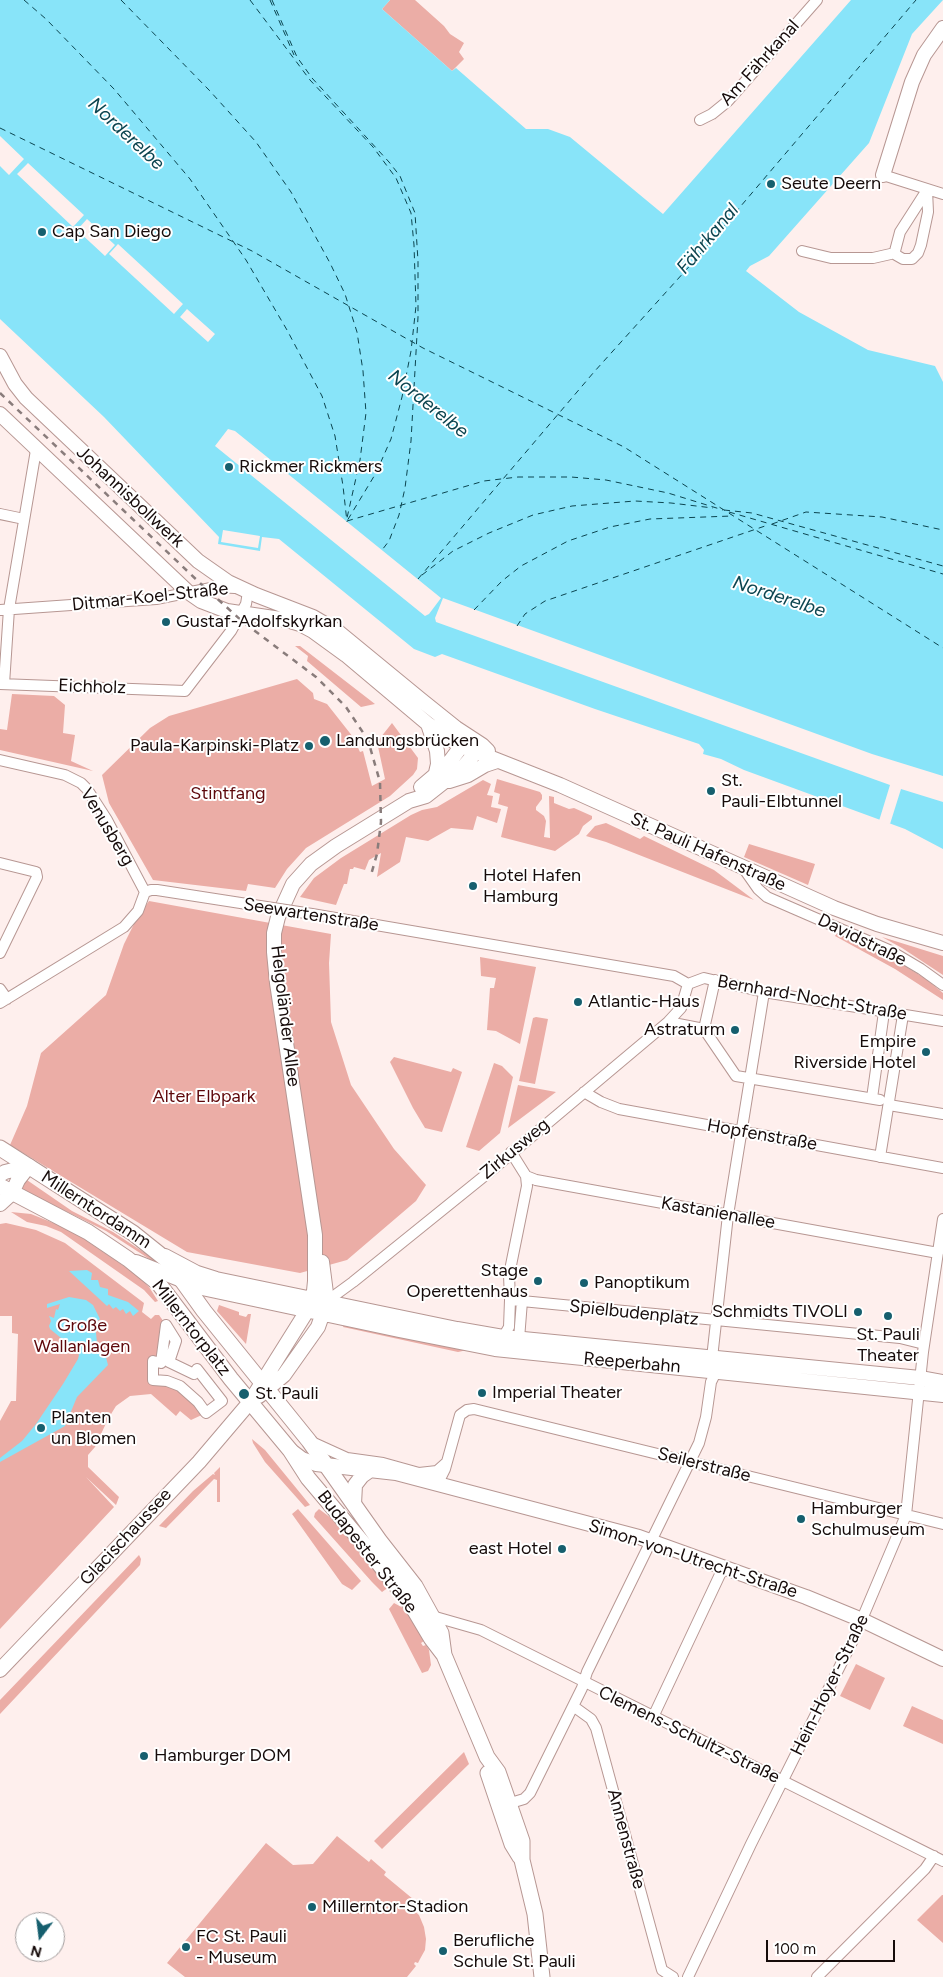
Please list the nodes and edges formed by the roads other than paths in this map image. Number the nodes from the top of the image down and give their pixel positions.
1 (817, 0) edge
2 (943, 28) edge
3 (700, 120) dead end
4 (883, 175) joint
5 (926, 190) junction
6 (943, 194) edge
7 (802, 250) dead end
8 (895, 253) junction
9 (0, 356) edge
10 (0, 414) edge
11 (36, 450) junction
12 (0, 514) edge
13 (24, 519) junction
14 (244, 590) junction
15 (188, 592) junction
16 (4, 610) edge
17 (240, 612) junction
18 (2, 684) edge
19 (428, 724) junction
20 (465, 741) junction
21 (479, 749) junction
22 (0, 760) edge
23 (496, 761) junction
24 (439, 780) junction
25 (0, 863) edge
26 (744, 869) junction
27 (771, 881) junction
28 (145, 892) junction
29 (778, 901) junction
30 (943, 943) edge
31 (0, 952) edge
32 (714, 980) junction
33 (688, 984) junction
34 (943, 985) edge
35 (0, 989) edge
36 (764, 992) junction
37 (3, 1001) edge
38 (884, 1012) junction
39 (903, 1015) junction
40 (668, 1022) junction
41 (943, 1022) edge
42 (704, 1029) junction
43 (750, 1078) junction
44 (584, 1092) junction
45 (880, 1101) junction
46 (943, 1114) edge
47 (741, 1132) junction
48 (0, 1148) edge
49 (511, 1152) junction
50 (880, 1157) junction
51 (28, 1166) junction
52 (943, 1168) edge
53 (0, 1175) edge
54 (526, 1176) junction
55 (6, 1189) edge
56 (0, 1204) edge
57 (728, 1215) junction
58 (943, 1219) edge
59 (315, 1235) junction
60 (940, 1250) edge
61 (163, 1254) junction
62 (128, 1259) junction
63 (184, 1282) junction
64 (510, 1300) junction
65 (522, 1301) junction
66 (310, 1305) junction
67 (325, 1308) junction
68 (716, 1321) junction
69 (503, 1337) junction
70 (519, 1339) junction
71 (924, 1344) junction
72 (712, 1358) junction
73 (716, 1372) junction
74 (943, 1382) edge
75 (919, 1385) junction
76 (265, 1386) junction
77 (943, 1395) edge
78 (250, 1402) junction
79 (206, 1413) joint
80 (309, 1440) junction
81 (290, 1450) junction
82 (447, 1462) junction
83 (691, 1462) junction
84 (327, 1466) junction
85 (372, 1469) junction
86 (434, 1482) junction
87 (354, 1504) junction
88 (906, 1515) junction
89 (943, 1524) edge
90 (651, 1541) junction
91 (724, 1566) junction
92 (432, 1616) junction
93 (862, 1620) junction
94 (444, 1655) junction
95 (943, 1659) edge
96 (0, 1670) edge
97 (584, 1683) junction
98 (573, 1706) junction
99 (653, 1717) junction
100 (783, 1782) junction
101 (504, 1805) junction
102 (938, 1858) edge
103 (542, 1977) edge
104 (673, 1977) edge
105 (688, 1977) edge
106 (816, 1977) edge

1 - 3 street, Am Fährkanal
2 - 4 main road
4 - 5 street
5 - 6 street
5 - 8 street
5 - 8 street
7 - 8 street
9 - 14 main road, Johannisbollwerk
10 - 11 main road, Johannisbollwerk
11 - 13 street
11 - 15 main road, Johannisbollwerk
12 - 13 street
13 - 16 street
14 - 15 street, Ditmar-Koel-Straße
14 - 17 street
14 - 20 main road, Johannisbollwerk
15 - 16 street, Ditmar-Koel-Straße
15 - 17 main road, Johannisbollwerk
16 - 18 street
17 - 18 street, Eichholz
17 - 19 main road, Johannisbollwerk
19 - 20 main road, Johannisbollwerk
19 - 24 main road
20 - 21 main road
20 - 24 main road, Helgoländer Allee
21 - 23 main road
21 - 24 main road, Helgoländer Allee
22 - 28 street, Venusberg
23 - 24 main road, Helgoländer Allee
23 - 26 main road, St. Pauli Hafenstraße
24 - 59 main road, Helgoländer Allee
25 - 31 street
26 - 27 main road, St. Pauli Hafenstraße
26 - 29 street, Davidstraße
27 - 29 street
27 - 30 main road, St. Pauli Hafenstraße
28 - 33 street, Seewartenstraße, bridge
28 - 37 street
29 - 34 street, Davidstraße
32 - 33 street, Bernhard-Nocht-Straße
32 - 36 street, Bernhard-Nocht-Straße
32 - 42 street
33 - 40 street, Zirkusweg
35 - 37 street
36 - 38 street, Bernhard-Nocht-Straße
36 - 43 street
38 - 39 street, Bernhard-Nocht-Straße
38 - 45 street
39 - 41 street, Bernhard-Nocht-Straße
39 - 45 street
40 - 42 street
40 - 44 street, Zirkusweg
42 - 43 street
43 - 45 street
43 - 47 street
44 - 47 street, Hopfenstraße
44 - 49 street, Zirkusweg
45 - 46 street
45 - 50 street
47 - 50 street, Hopfenstraße
47 - 57 street
48 - 51 main road
49 - 54 street
49 - 67 street, Zirkusweg
50 - 52 street, Hopfenstraße
51 - 53 main road, Millerntordamm
51 - 55 main road
51 - 61 main road, Millerntordamm
54 - 57 street, Kastanienallee
54 - 64 street
55 - 56 main road
55 - 62 main road, Millerntordamm
57 - 60 street, Kastanienallee
57 - 68 street
58 - 60 street
59 - 66 main road, Helgoländer Allee
59 - 67 main road, Helgoländer Allee
60 - 71 street
61 - 63 main road, Millerntorplatz
61 - 66 main road, Millerntorplatz
62 - 63 main road, Millerntorplatz
62 - 78 main road, Millerntorplatz
63 - 66 main road, Millerntorplatz
63 - 76 main road, Millerntorplatz
64 - 65 street, Spielbudenplatz
64 - 69 street
65 - 68 street, Spielbudenplatz
65 - 70 street
66 - 67 main road, Millerntorplatz
66 - 76 main road
67 - 69 main road, Reeperbahn
67 - 73 main road, Reeperbahn
67 - 76 main road
68 - 71 street, Spielbudenplatz
68 - 72 street
69 - 70 main road, Reeperbahn
70 - 72 main road, Reeperbahn
71 - 75 street
72 - 75 main road, Reeperbahn
73 - 75 main road, Reeperbahn
73 - 83 street
74 - 75 main road, Reeperbahn
75 - 77 main road, Reeperbahn
75 - 88 street, Hein-Hoyer-Straße
76 - 78 main road
76 - 80 main road, Budapester Straße
78 - 81 main road, Budapester Straße
78 - 96 main road, Glacischaussee
79 - 79 street
80 - 82 street
80 - 84 main road, Budapester Straße
81 - 84 main road, Budapester Straße
81 - 94 main road, Budapester Straße
82 - 83 street, Seilerstraße
82 - 86 street
83 - 88 street, Seilerstraße
83 - 90 street
84 - 85 main road, Simon-von-Utrecht-Straße
84 - 87 main road, Budapester Straße
85 - 86 main road, Simon-von-Utrecht-Straße
85 - 87 main road
86 - 90 main road, Simon-von-Utrecht-Straße
87 - 92 main road, Budapester Straße
88 - 89 street, Seilerstraße
88 - 93 street, Hein-Hoyer-Straße
90 - 91 main road, Simon-von-Utrecht-Straße
90 - 97 street
91 - 93 main road, Simon-von-Utrecht-Straße
91 - 99 street
92 - 94 main road, Budapester Straße
92 - 97 street, Clemens-Schultz-Straße
93 - 95 main road, Simon-von-Utrecht-Straße
93 - 100 street, Hein-Hoyer-Straße
94 - 101 main road, Budapester Straße
97 - 98 street
97 - 99 street, Clemens-Schultz-Straße
98 - 101 street
98 - 104 street, Annenstraße
99 - 100 street, Clemens-Schultz-Straße
100 - 102 street, Clemens-Schultz-Straße
100 - 105 street, Hein-Hoyer-Straße
101 - 103 main road, Budapester Straße
102 - 106 street

